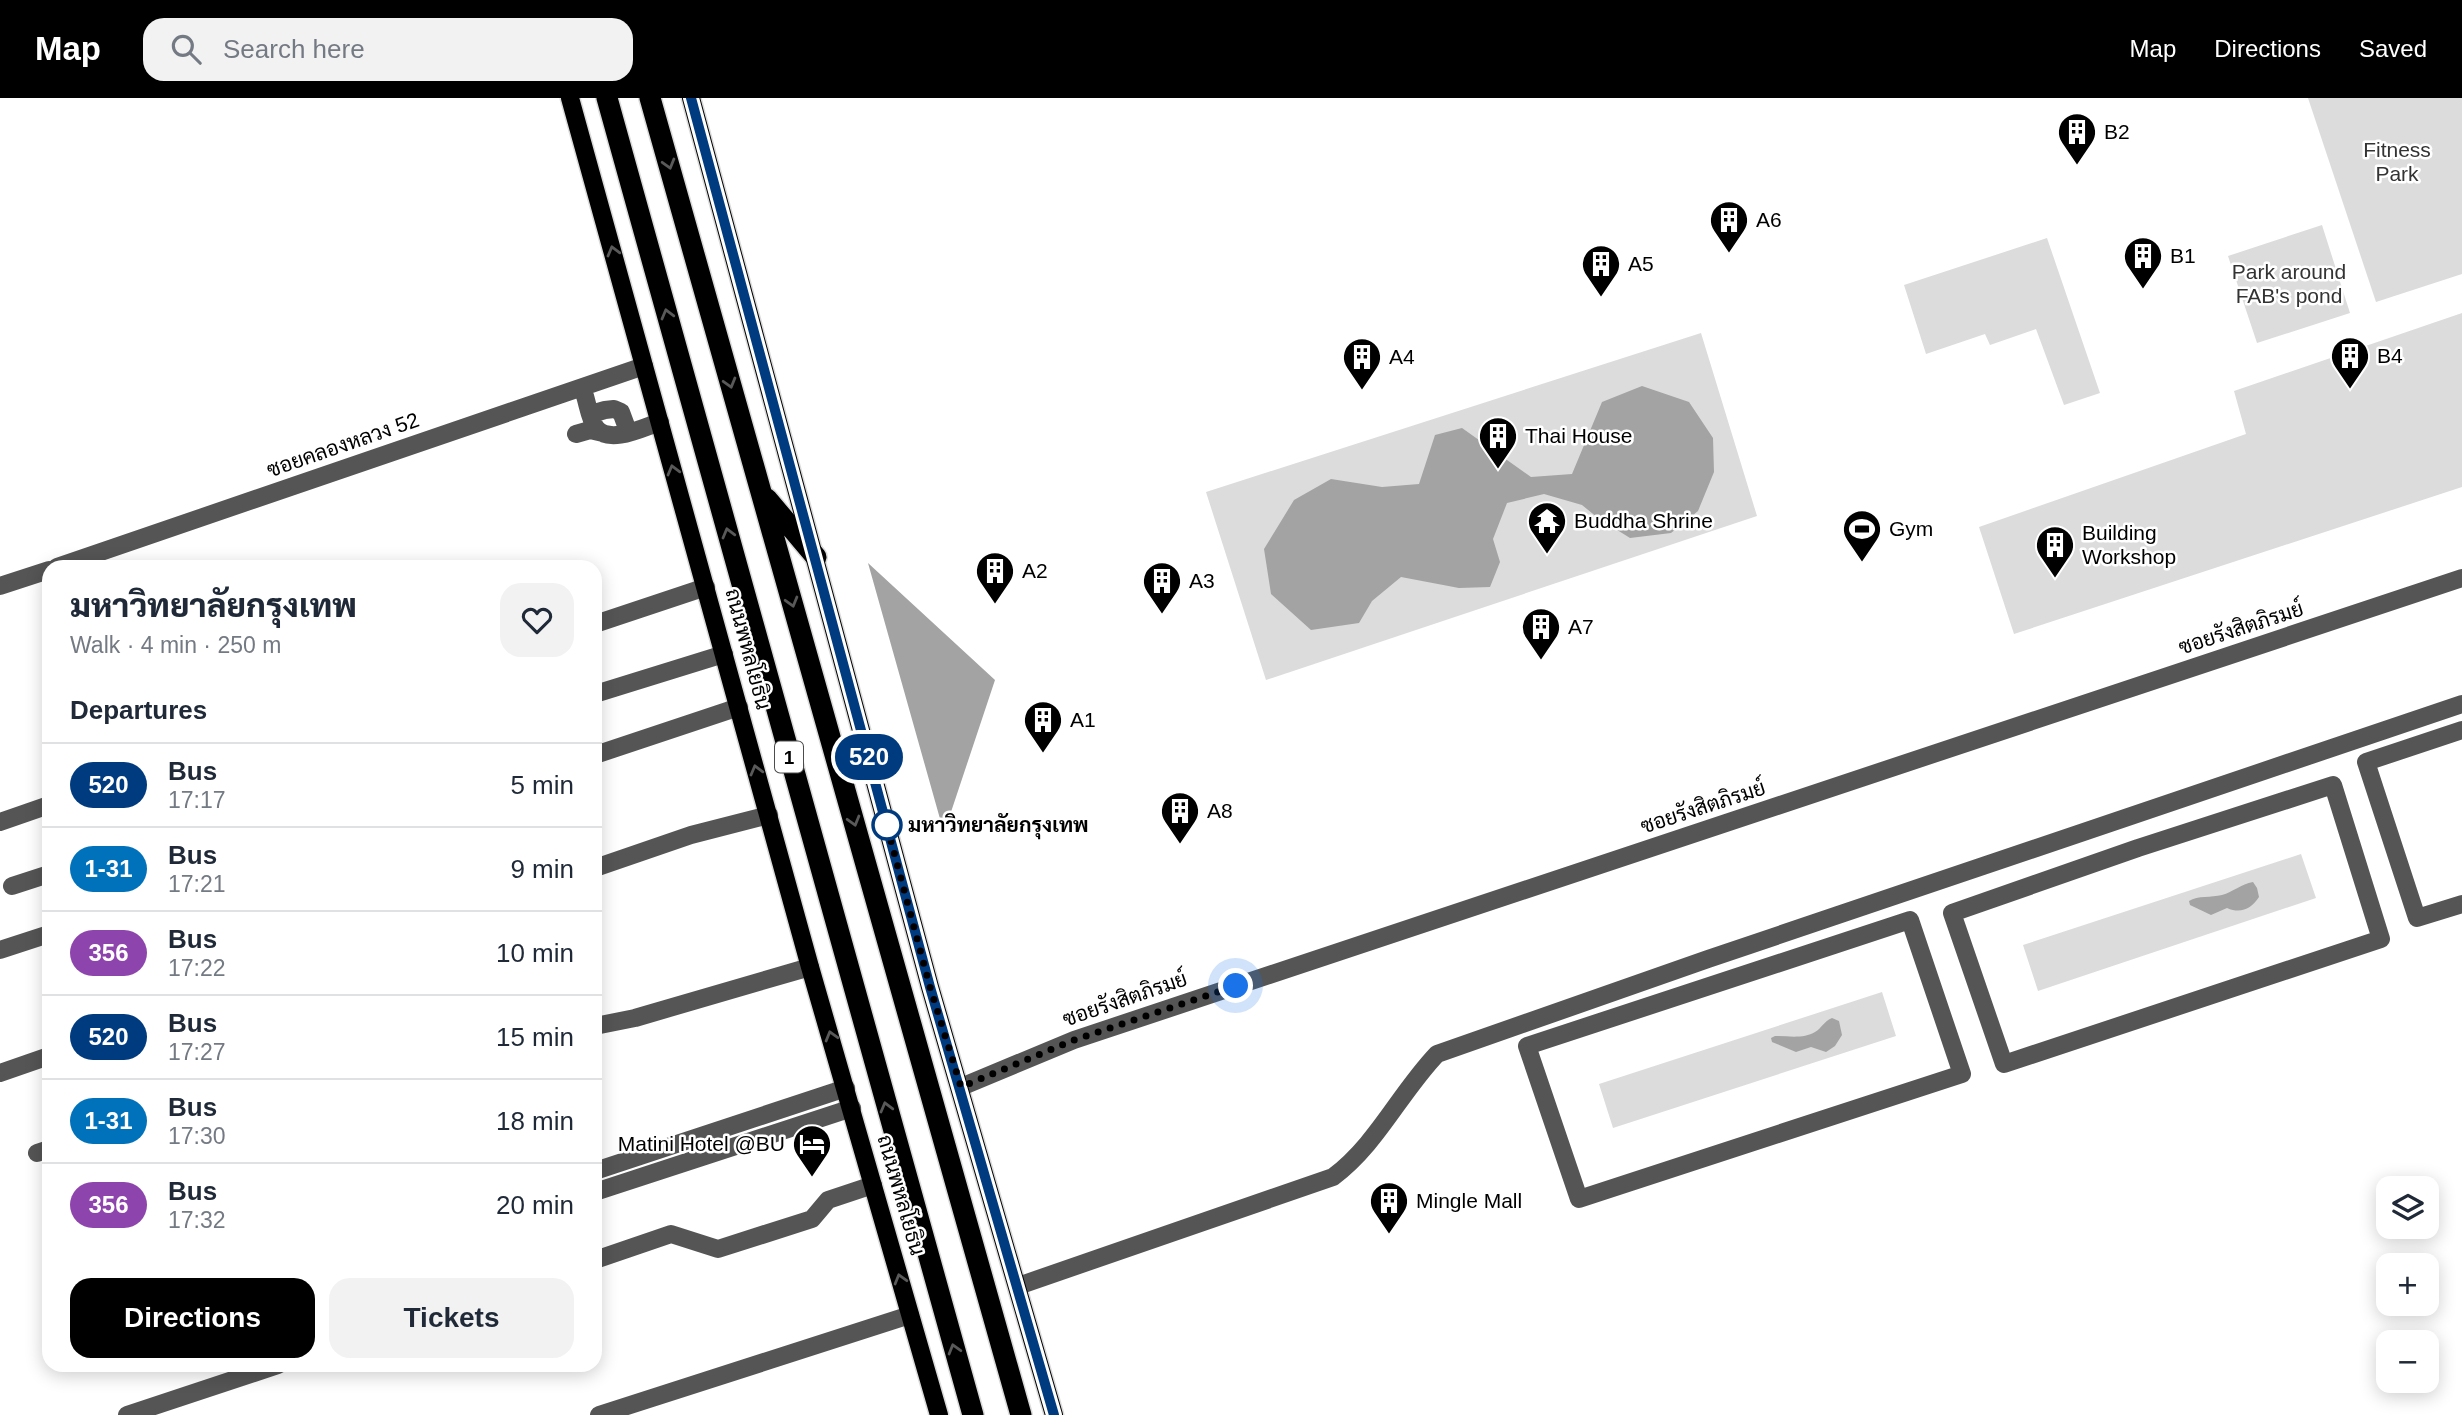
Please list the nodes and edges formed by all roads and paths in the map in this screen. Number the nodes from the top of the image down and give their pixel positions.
1 (570, 98) edge
2 (607, 98) edge
3 (650, 98) edge
4 (691, 98) edge
5 (645, 366) junction
6 (585, 396) dead end
7 (591, 414) junction
8 (660, 422) junction
9 (628, 431) junction
10 (603, 433) junction
11 (576, 434) dead end
12 (761, 492) junction
13 (816, 558) junction
14 (77, 560) edge
15 (42, 572) edge
16 (2462, 578) edge
17 (0, 586) edge
18 (706, 587) junction
19 (602, 622) edge
20 (724, 654) junction
21 (602, 692) edge
22 (2462, 704) edge
23 (739, 708) junction
24 (2462, 730) edge
25 (602, 753) edge
26 (42, 807) edge
27 (769, 815) junction
28 (2128, 817) junction
29 (0, 822) edge
30 (2138, 848) junction
31 (602, 866) edge
32 (42, 876) edge
33 (12, 886) dead end
34 (2462, 904) edge
35 (42, 936) edge
36 (0, 950) edge
37 (1711, 958) junction
38 (810, 967) junction
39 (1720, 982) junction
40 (602, 1021) edge
41 (42, 1058) edge
42 (0, 1073) edge
43 (961, 1087) junction
44 (846, 1088) junction
45 (852, 1108) junction
46 (602, 1169) edge
47 (873, 1185) junction
48 (602, 1190) edge
49 (602, 1258) edge
50 (1018, 1286) junction
51 (910, 1315) junction
52 (257, 1372) edge
53 (127, 1415) edge
54 (599, 1415) edge
55 (939, 1415) edge
56 (972, 1415) edge
57 (1021, 1415) edge
58 (1054, 1415) edge

5 -> 1 main road, ถนนพหลโยธิน / 1
56 -> 2 highway, ถนนพหลโยธิน / 1
3 -> 12 highway, 1
4 - 13 main road
5 - 8 main road, ถนนพหลโยธิน / 1
5 - 14 street, ซอยคลองหลวง 52
6 - 7 street
7 - 9 street
7 - 10 street
8 - 9 street
18 -> 8 main road, ถนนพหลโยธิน / 1
9 - 10 street
10 - 11 street
12 - 13 highway
12 -> 57 highway, 1
13 - 43 main road
15 - 17 street
16 - 43 street, ซอยรังสิตภิรมย์
18 - 19 street
18 - 20 main road, ถนนพหลโยธิน / 1
20 - 21 street
20 - 23 main road, ถนนพหลโยธิน / 1
22 - 28 street
23 - 25 street
27 -> 23 main road, ถนนพหลโยธิน / 1
24 - 34 street
26 - 29 street
27 - 31 street
27 - 38 main road, ถนนพหลโยธิน / 1
28 - 30 street
28 - 37 street
30 - 30 street
32 - 33 street
35 - 36 street
37 - 39 street
37 - 50 street
38 - 40 street
44 -> 38 main road, ถนนพหลโยธิน / 1
39 - 39 street
41 - 42 street
43 - 50 main road
44 - 45 main road, ถนนพหลโยธิน / 1
44 - 46 street
45 - 47 main road, ถนนพหลโยธิน / 1
45 - 48 street
47 - 49 street
51 -> 47 main road, ถนนพหลโยธิน / 1
50 - 58 main road
51 - 54 street
51 - 55 main road, ถนนพหลโยธิน / 1
52 - 53 street

